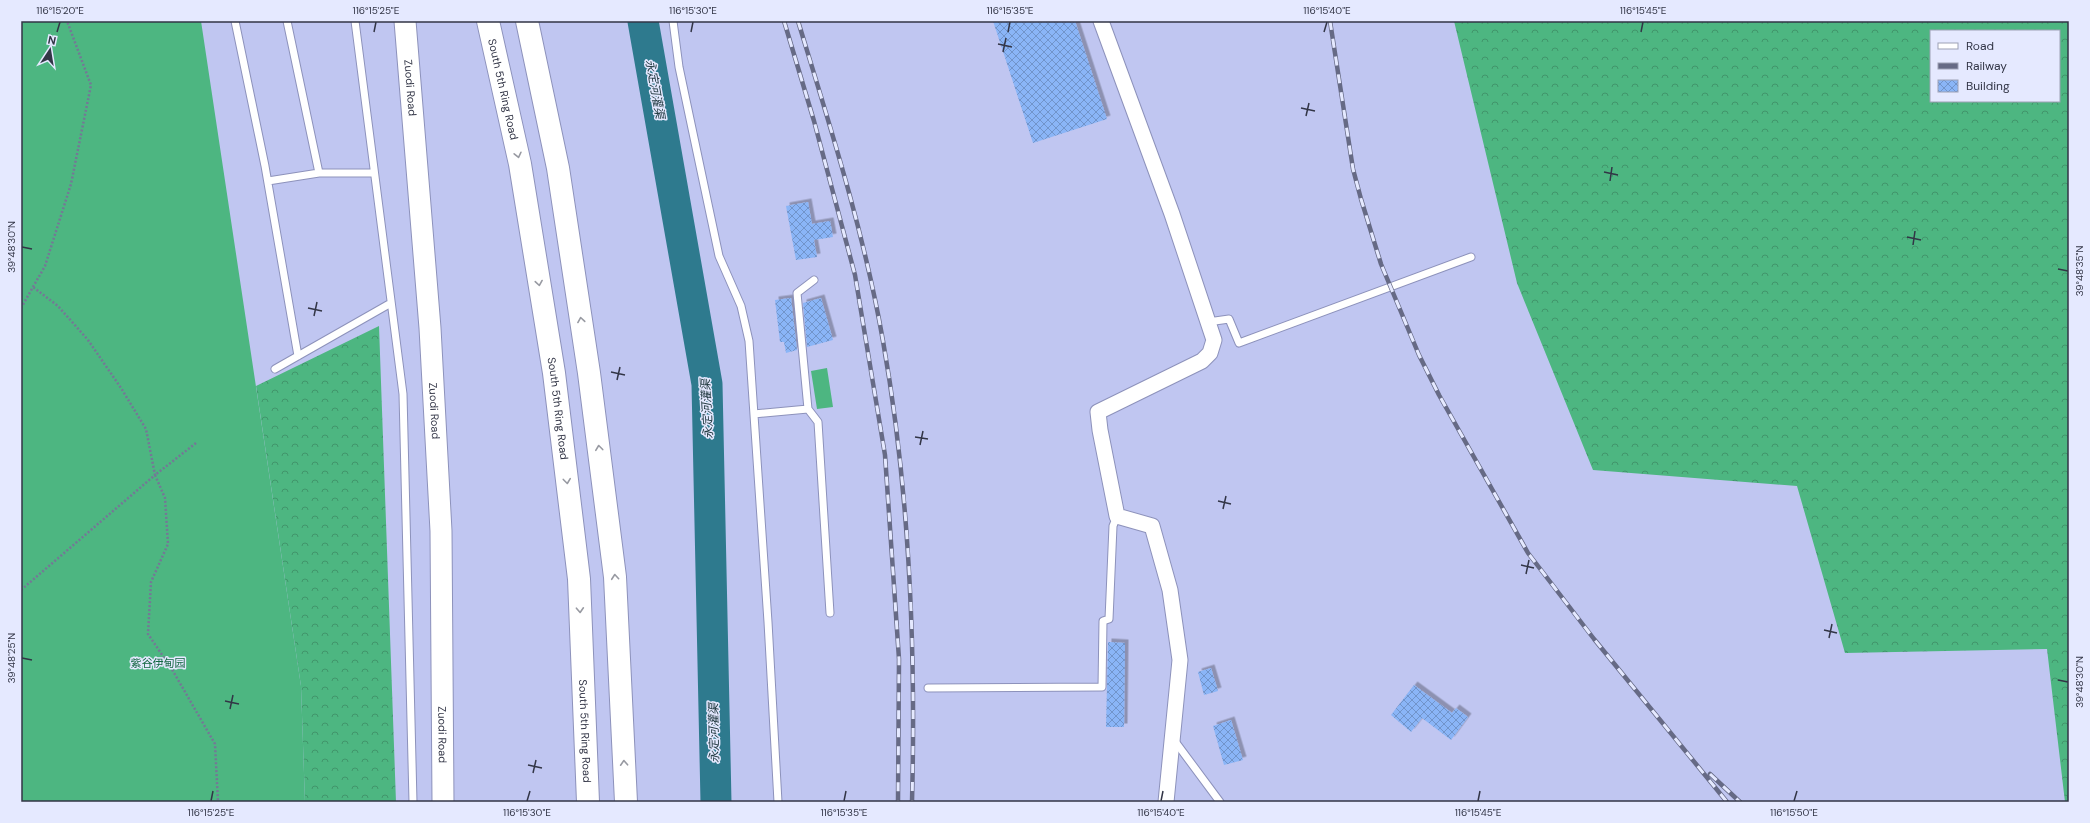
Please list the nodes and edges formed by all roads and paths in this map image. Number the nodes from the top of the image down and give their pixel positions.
1 (67, 21) edge
2 (235, 21) edge
3 (287, 21) edge
4 (355, 21) edge
5 (405, 21) edge
6 (488, 21) edge
7 (527, 21) edge
8 (673, 21) edge
9 (1101, 21) edge
10 (319, 173) junction
11 (374, 173) junction
12 (268, 181) junction
13 (1470, 257) dead end
14 (814, 280) dead end
15 (33, 287) junction
16 (391, 302) junction
17 (21, 308) edge
18 (1208, 322) junction
19 (298, 356) junction
20 (275, 369) dead end
21 (808, 409) junction
22 (754, 414) junction
23 (196, 443) dead end
24 (155, 475) junction
25 (1117, 516) junction
26 (21, 590) edge
27 (830, 613) dead end
28 (928, 688) dead end
29 (1173, 738) junction
30 (218, 802) edge
31 (413, 802) edge
32 (443, 802) edge
33 (588, 802) edge
34 (626, 802) edge
35 (778, 802) edge
36 (1166, 802) edge
37 (1220, 802) edge

1 - 15 path
2 - 12 lane
3 - 10 lane
4 - 11 lane
5 - 32 main road, Zuodi Road
6 -> 33 highway, South 5th Ring Road
34 -> 7 highway
8 - 22 lane
9 - 18 street
10 - 11 lane
10 - 12 lane
11 - 16 lane
12 - 19 lane
13 - 18 lane
14 - 21 lane
15 - 17 path
15 - 24 path
16 - 19 lane
16 - 31 lane
18 - 25 street
19 - 20 lane
21 - 22 lane
21 - 27 lane
22 - 35 lane
23 - 24 path
24 - 26 path
24 - 30 path
25 - 28 lane
25 - 29 street
29 - 36 street
29 - 37 lane

